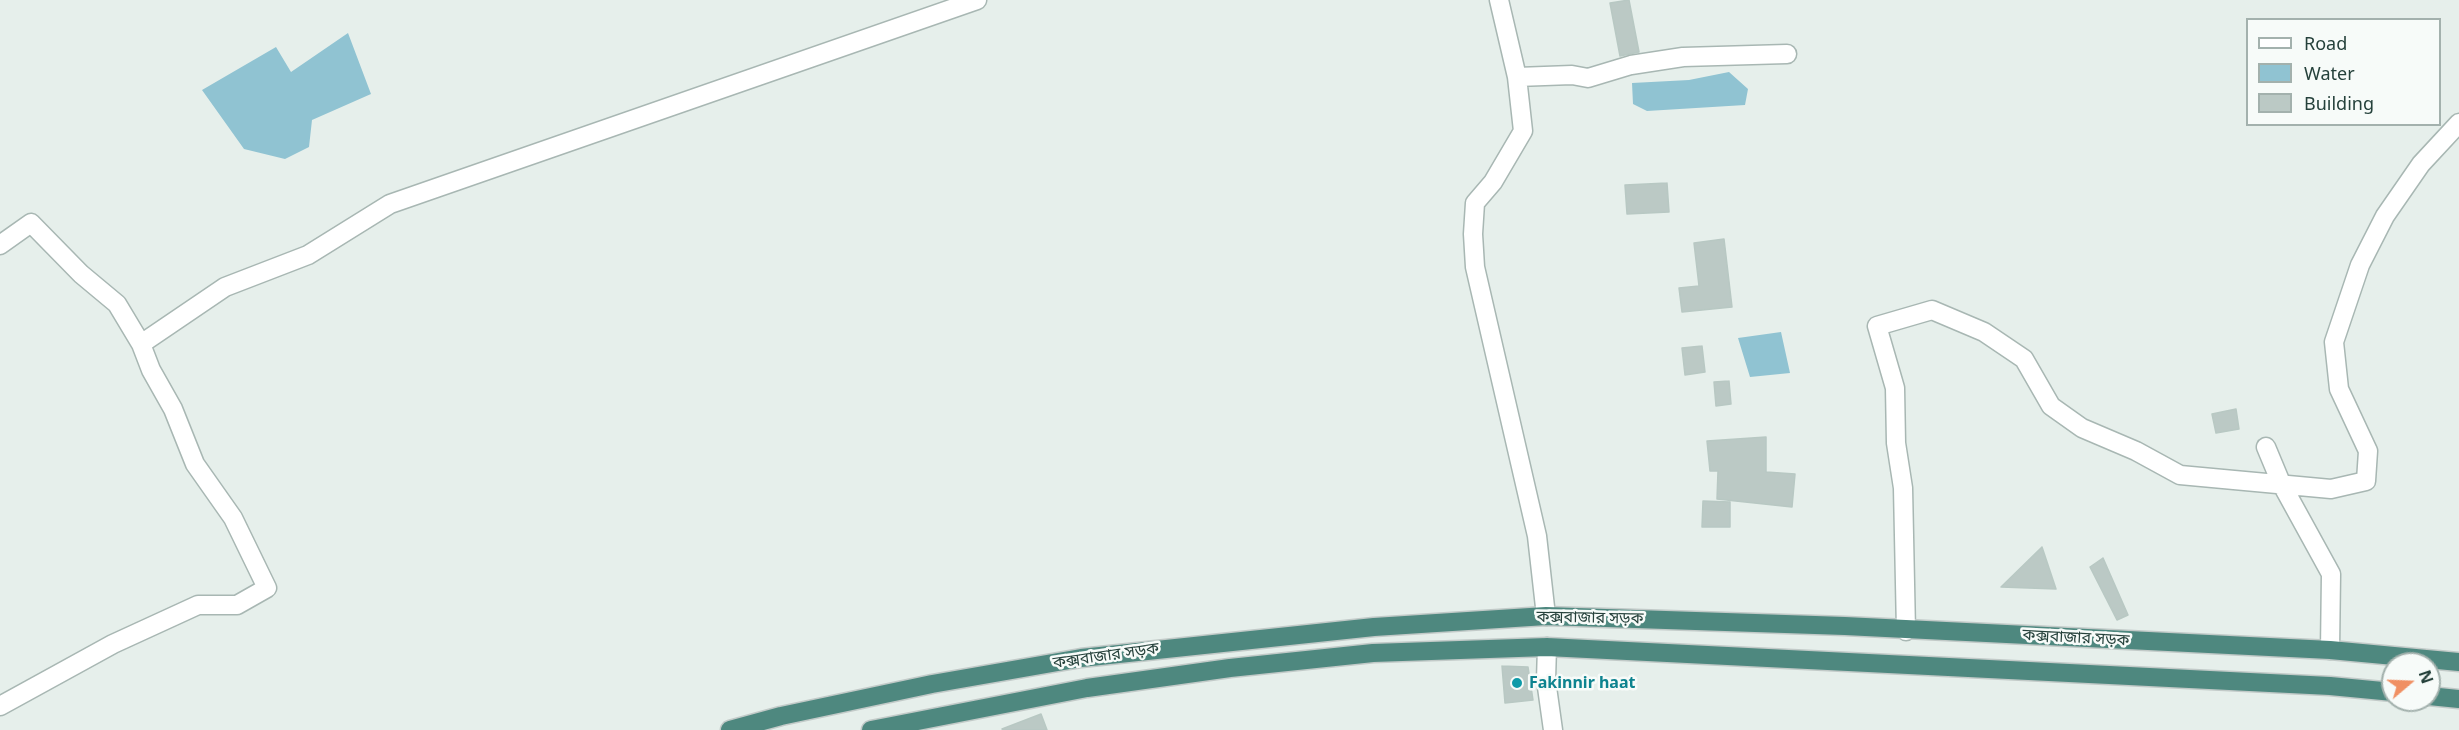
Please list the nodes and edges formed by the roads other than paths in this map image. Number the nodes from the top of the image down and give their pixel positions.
1 (977, 0) edge
2 (1499, 0) edge
3 (1787, 54) dead end
4 (1517, 77) junction
5 (2459, 123) edge
6 (0, 245) edge
7 (141, 344) junction
8 (2266, 447) dead end
9 (2280, 483) junction
10 (1546, 616) junction
11 (1906, 631) junction
12 (1547, 647) junction
13 (2330, 650) junction
14 (2459, 662) edge
15 (2381, 691) edge
16 (2441, 697) edge
17 (2459, 699) edge
18 (0, 706) edge
19 (784, 723) edge
20 (730, 730) edge
21 (871, 730) edge
22 (1553, 730) edge

1 - 7 street
2 - 4 street
3 - 4 street
4 - 10 street
5 - 9 street
6 - 7 street
7 - 18 street
8 - 9 street
9 - 11 street
9 - 13 street
10 - 11 highway, কক্সবাজার সড়ক
10 - 19 highway, কক্সবাজার সড়ক
11 - 13 highway, কক্সবাজার সড়ক
12 - 15 highway, কক্সবাজার সড়ক
12 - 21 highway, কক্সবাজার সড়ক
12 - 22 street
13 - 14 highway, কক্সবাজার সড়ক
16 - 17 highway
19 - 20 highway, কক্সবাজার সড়ক

